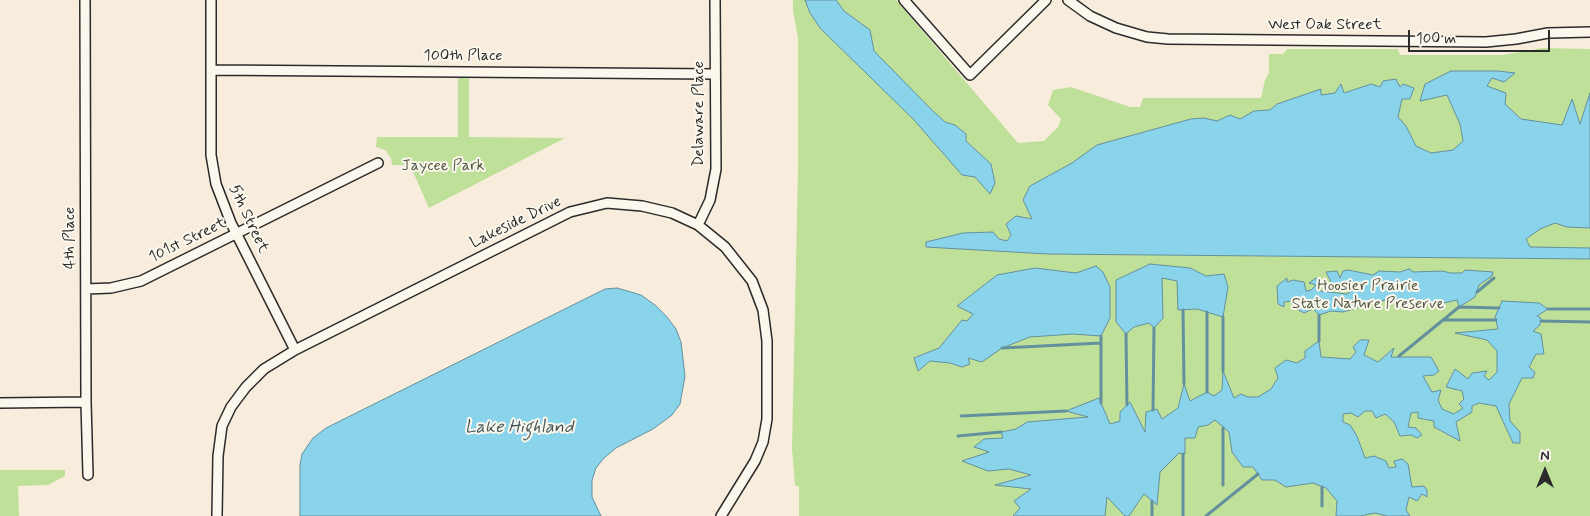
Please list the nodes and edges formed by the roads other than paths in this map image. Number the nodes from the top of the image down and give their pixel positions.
1 (85, 0) edge
2 (211, 0) edge
3 (715, 0) edge
4 (904, 0) edge
5 (1046, 0) edge
6 (1068, 0) edge
7 (1590, 32) edge
8 (211, 70) junction
9 (715, 74) junction
10 (378, 163) dead end
11 (698, 225) junction
12 (237, 234) junction
13 (86, 289) junction
14 (295, 350) junction
15 (86, 402) junction
16 (0, 403) edge
17 (88, 475) dead end
18 (217, 516) edge
19 (721, 516) edge

1 - 13 street, 4th Place
2 - 8 street, 5th Street
3 - 9 street, Delaware Place
4 - 5 street
6 - 7 street, West Oak Street
8 - 9 street, 100th Place
8 - 12 street, 5th Street
9 - 11 street, Delaware Place
10 - 12 street, 101st Street
11 - 14 street, Lakeside Drive
11 - 19 street, Lakeside Drive
12 - 13 street, 101st Street
12 - 14 street, 5th Street
13 - 15 street, 4th Place
14 - 18 street, Lakeside Drive
15 - 16 street
15 - 17 street, 4th Place

